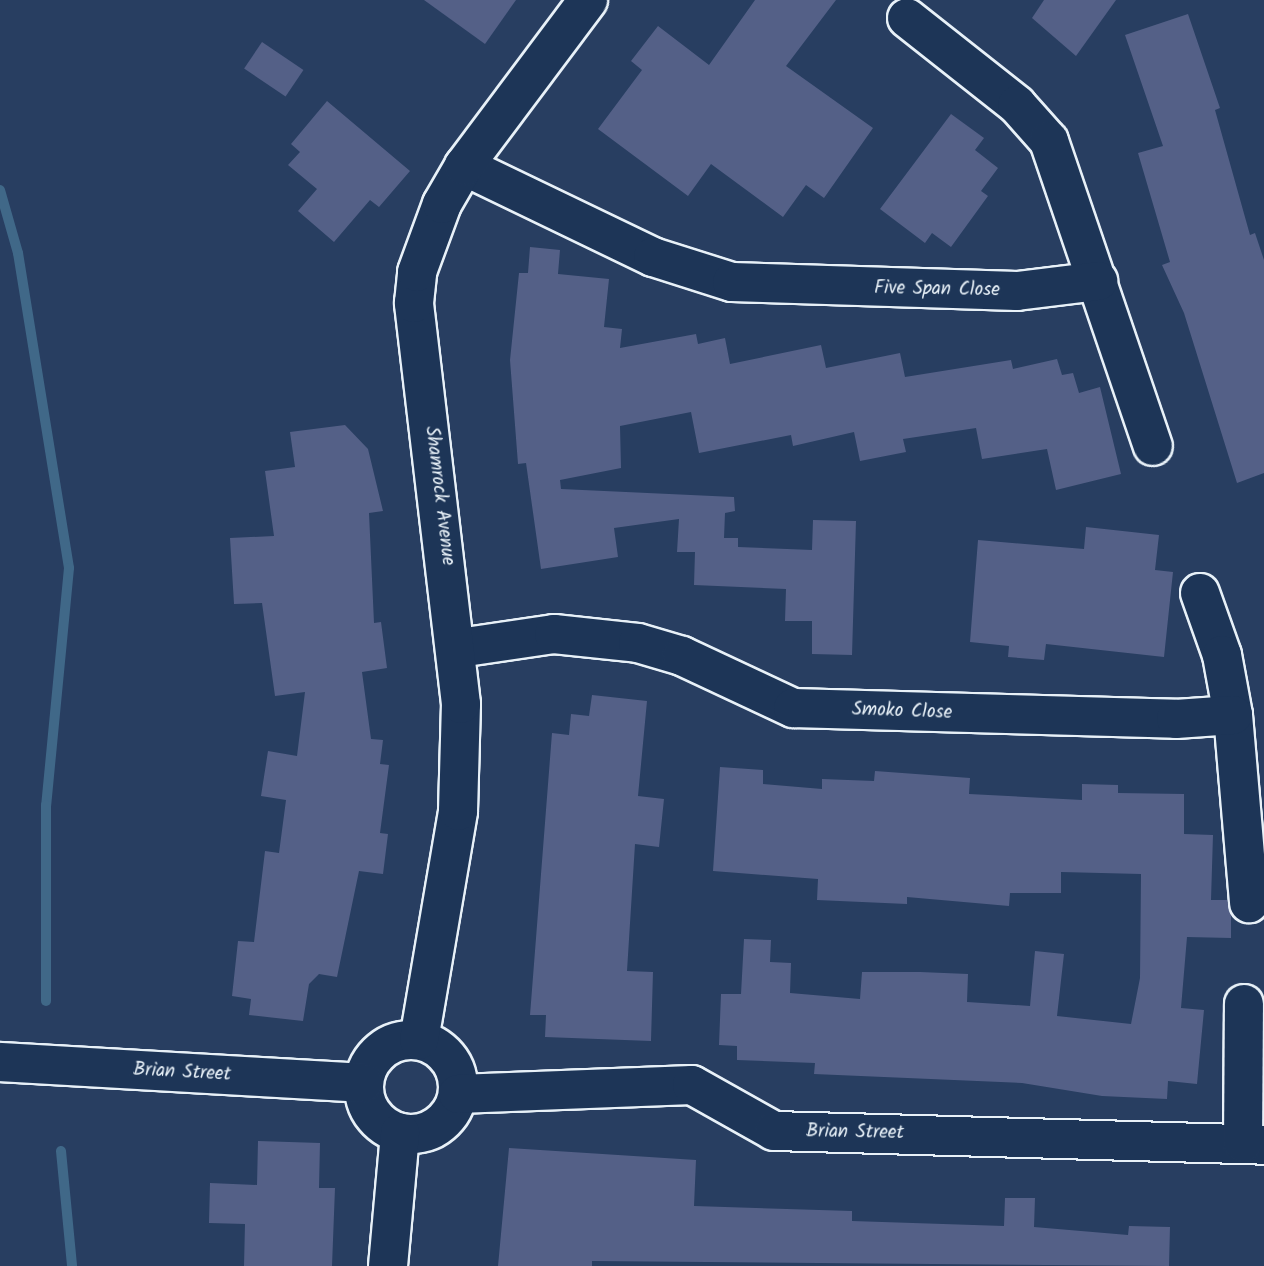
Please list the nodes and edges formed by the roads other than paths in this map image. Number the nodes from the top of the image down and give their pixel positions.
1 (588, 0) edge
2 (907, 18) dead end
3 (464, 166) junction
4 (1098, 281) junction
5 (1153, 446) dead end
6 (1200, 593) dead end
7 (459, 648) junction
8 (1233, 715) junction
9 (1249, 903) dead end
10 (1244, 1004) dead end
11 (419, 1040) junction
12 (0, 1062) edge
13 (363, 1083) junction
14 (458, 1094) junction
15 (400, 1133) junction
16 (1253, 1144) edge
17 (388, 1266) edge

1 - 3 street, Shamrock Avenue
2 - 4 street
3 - 4 street, Five Span Close
3 - 7 street, Shamrock Avenue
4 - 5 street
6 - 8 street
7 - 8 street, Smoko Close
7 - 11 street, Shamrock Avenue
8 - 9 street
10 - 16 street
11 - 13 street
11 - 14 street
12 - 13 street, Brian Street
13 - 15 street
14 - 15 street
14 - 16 street, Brian Street
15 - 17 street

